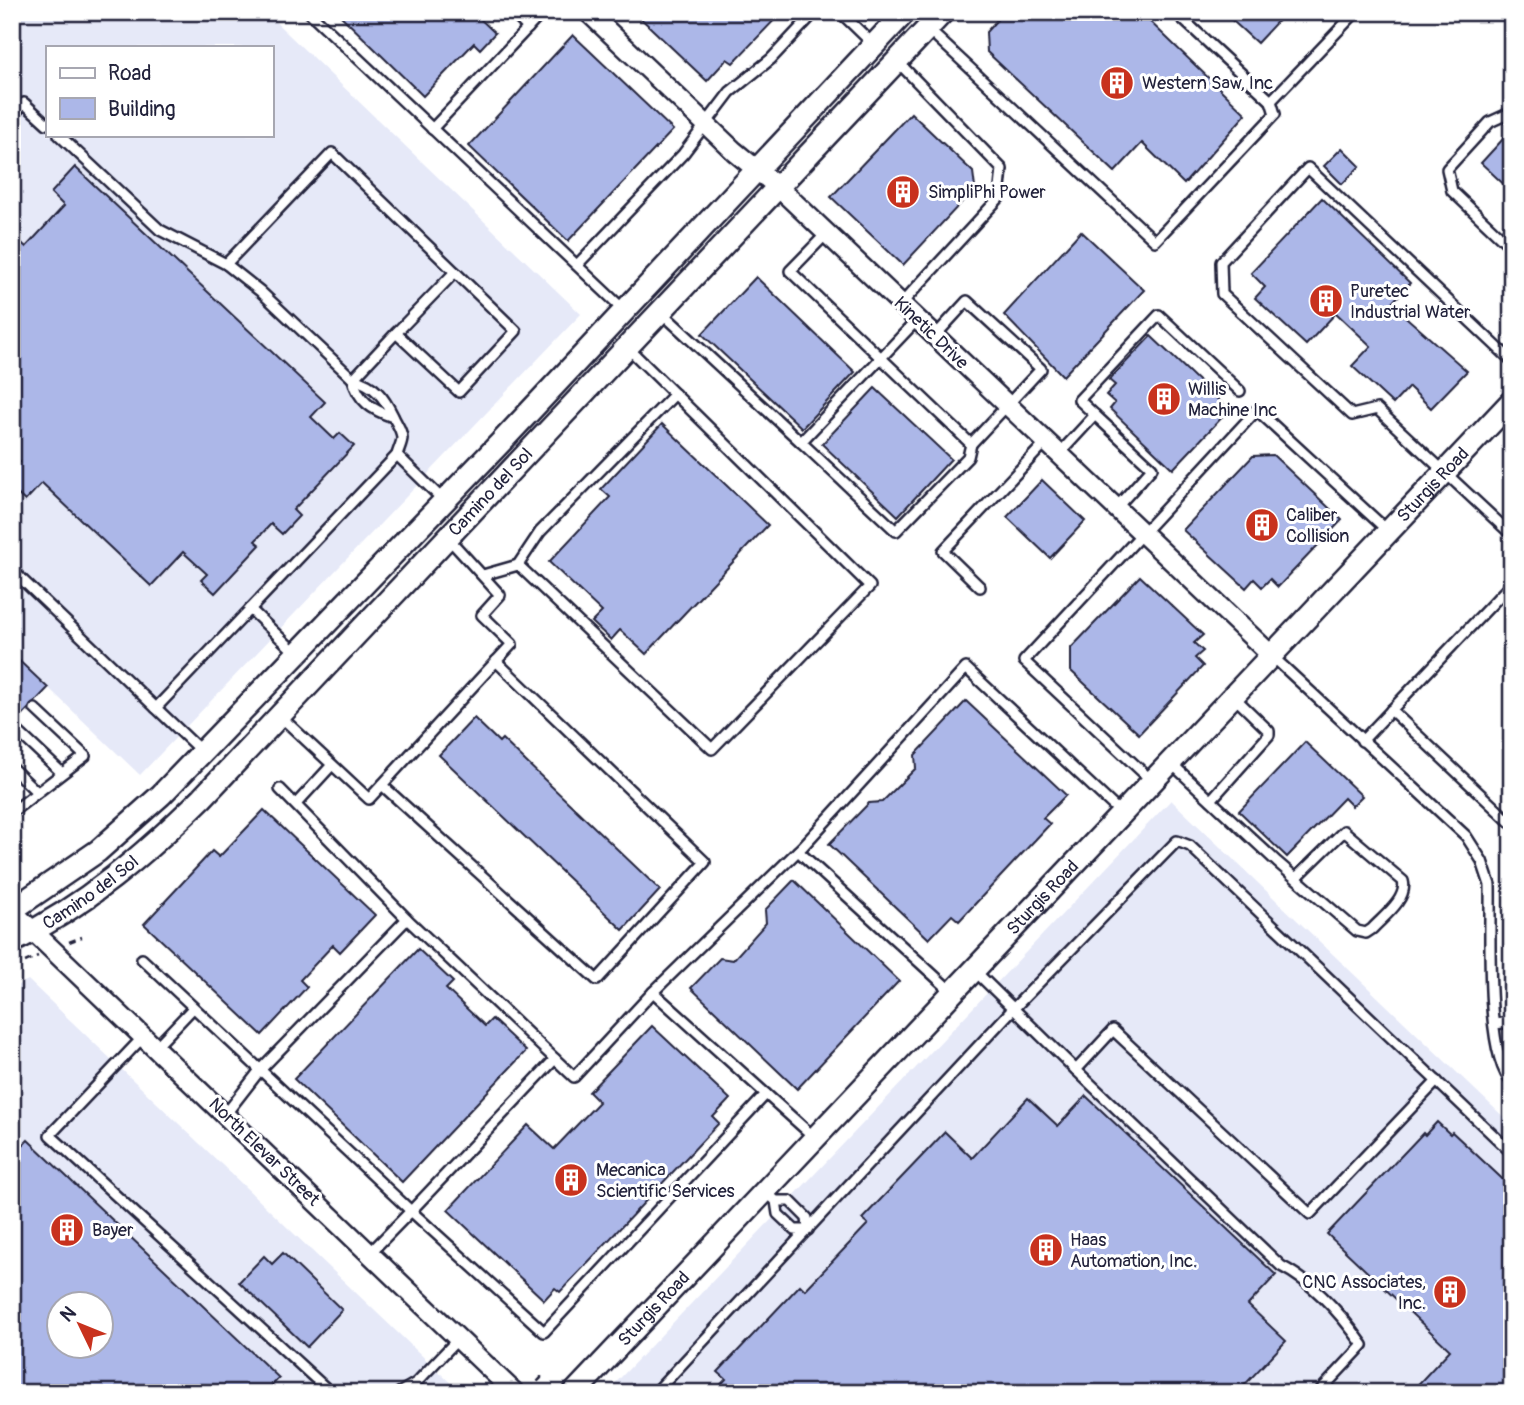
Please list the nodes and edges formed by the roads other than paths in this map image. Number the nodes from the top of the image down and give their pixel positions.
1 (309, 12) edge
2 (512, 12) edge
3 (543, 12) edge
4 (588, 12) edge
5 (815, 12) edge
6 (840, 12) edge
7 (905, 12) edge
8 (943, 12) edge
9 (1175, 12) edge
10 (1356, 12) edge
11 (528, 28) junction
12 (928, 29) junction
13 (874, 45) junction
14 (898, 62) junction
15 (1271, 101) junction
16 (1512, 112) edge
17 (12, 116) edge
18 (46, 123) edge
19 (705, 124) junction
20 (432, 129) junction
21 (60, 136) edge
22 (758, 169) junction
23 (779, 188) junction
24 (827, 233) junction
25 (1512, 248) edge
26 (226, 264) junction
27 (577, 265) junction
28 (455, 272) junction
29 (901, 304) junction
30 (625, 312) junction
31 (662, 312) junction
32 (917, 320) junction
33 (396, 333) junction
34 (934, 337) junction
35 (627, 348) junction
36 (880, 358) junction
37 (1512, 361) edge
38 (353, 379) junction
39 (1240, 391) dead end
40 (675, 394) junction
41 (1512, 401) edge
42 (1007, 405) junction
43 (1096, 415) junction
44 (393, 417) junction
45 (801, 442) junction
46 (971, 444) junction
47 (1052, 448) junction
48 (397, 455) junction
49 (1446, 472) junction
50 (444, 501) junction
51 (1116, 508) junction
52 (428, 519) junction
53 (1389, 532) junction
54 (1142, 533) junction
55 (1512, 535) edge
56 (448, 538) junction
57 (518, 565) junction
58 (12, 570) edge
59 (483, 575) junction
60 (1512, 583) edge
61 (980, 587) dead end
62 (250, 609) junction
63 (296, 653) junction
64 (1272, 656) junction
65 (496, 661) junction
66 (1234, 697) junction
67 (35, 709) dead end
68 (156, 709) junction
69 (1391, 710) junction
70 (280, 716) junction
71 (12, 726) edge
72 (1362, 741) junction
73 (202, 753) junction
74 (1171, 763) junction
75 (332, 765) junction
76 (12, 768) edge
77 (62, 773) junction
78 (1153, 782) junction
79 (382, 785) junction
80 (280, 789) dead end
81 (37, 792) junction
82 (1211, 800) junction
83 (296, 804) junction
84 (12, 812) edge
85 (1122, 815) junction
86 (1512, 824) edge
87 (798, 851) junction
88 (1297, 877) junction
89 (12, 910) edge
90 (407, 919) junction
91 (33, 932) junction
92 (12, 942) edge
93 (142, 959) dead end
94 (974, 970) junction
95 (653, 992) junction
96 (953, 993) junction
97 (193, 1008) junction
98 (1013, 1009) junction
99 (1512, 1022) edge
100 (1494, 1024) junction
101 (149, 1042) junction
102 (555, 1059) junction
103 (260, 1070) junction
104 (1076, 1070) junction
105 (1437, 1081) junction
106 (1512, 1082) edge
107 (766, 1094) junction
108 (225, 1115) junction
109 (816, 1138) junction
110 (1512, 1153) edge
111 (770, 1196) junction
112 (411, 1211) junction
113 (808, 1230) junction
114 (370, 1253) junction
115 (459, 1338) junction
116 (331, 1393) edge
117 (399, 1393) edge
118 (515, 1393) edge
119 (573, 1393) edge
120 (655, 1393) edge
121 (1318, 1393) edge

1 - 20 lane
2 - 11 lane
3 - 11 lane
4 - 19 street, Kinetic Drive
5 - 19 lane
6 - 13 lane
7 - 13 street, Camino del Sol
8 - 12 street, Camino del Sol
9 - 15 lane
10 - 15 lane
11 - 20 lane
12 - 14 street, Camino del Sol
12 - 15 lane
13 - 22 street, Camino del Sol
14 - 23 street, Camino del Sol
14 - 29 lane
16 - 25 lane
17 - 18 lane
19 - 22 street, Kinetic Drive
19 - 27 lane
20 - 27 lane
21 - 26 lane
22 - 23 street, Kinetic Drive
22 - 30 street, Camino del Sol
23 - 24 street, Kinetic Drive
23 - 31 street, Camino del Sol
24 - 29 street, Kinetic Drive
24 - 36 lane
26 - 28 lane
26 - 38 lane
27 - 30 lane
28 - 33 lane
28 - 33 lane
29 - 32 street, Kinetic Drive
30 - 50 street, Camino del Sol
31 - 35 street, Camino del Sol
31 - 45 lane
32 - 34 street, Kinetic Drive
32 - 36 lane
33 - 38 lane
34 - 42 street, Kinetic Drive
34 - 42 lane
35 - 40 lane
35 - 56 street, Camino del Sol
36 - 45 lane
36 - 46 lane
37 - 49 lane
38 - 44 lane
38 - 44 lane
39 - 43 lane
40 - 57 lane
40 - 57 lane
41 - 49 street, Sturgis Road
42 - 46 lane
42 - 47 street, Kinetic Drive
43 - 47 lane
43 - 51 lane
44 - 48 lane
45 - 46 lane
47 - 51 street, Kinetic Drive
47 - 61 lane
48 - 50 lane
48 - 62 lane
49 - 53 street, Sturgis Road
49 - 55 lane
50 - 52 street, Camino del Sol
51 - 54 street, Kinetic Drive
52 - 56 street
52 - 63 street, Camino del Sol
53 - 54 lane
53 - 64 street, Sturgis Road
54 - 64 street, Kinetic Drive
54 - 78 lane
56 - 59 lane
56 - 70 street, Camino del Sol
57 - 59 lane
58 - 68 lane
59 - 65 lane
60 - 69 lane
62 - 63 lane
62 - 68 lane
63 - 73 street, Camino del Sol
64 - 66 street, Sturgis Road
64 - 72 lane
65 - 79 lane
65 - 79 lane
66 - 74 street, Sturgis Road
66 - 82 lane
67 - 77 lane
68 - 73 lane
69 - 72 lane
69 - 86 lane
70 - 75 lane
70 - 91 street, Camino del Sol
71 - 77 lane
72 - 100 lane
73 - 89 street, Camino del Sol
74 - 78 street, Sturgis Road
74 - 82 lane
75 - 79 lane
75 - 83 lane
76 - 81 lane
77 - 81 lane
78 - 85 street, Sturgis Road
80 - 83 lane
81 - 84 lane
82 - 88 lane
83 - 90 lane
85 - 87 lane
85 - 94 street, Sturgis Road
87 - 95 lane
87 - 96 lane
88 - 88 lane
89 - 91 street, North Elevar Street
90 - 102 lane
90 - 103 lane
91 - 92 street, Camino del Sol
91 - 101 street, North Elevar Street
93 - 97 lane
94 - 96 street, Sturgis Road
94 - 98 lane
95 - 102 lane
95 - 107 lane
96 - 109 street, Sturgis Road
97 - 101 lane
97 - 103 lane
98 - 104 lane
98 - 105 lane
98 - 113 lane
99 - 100 lane
100 - 106 lane
101 - 108 street, North Elevar Street
101 - 116 lane
102 - 112 lane
103 - 108 lane
103 - 112 lane
104 - 105 lane
104 - 121 lane
105 - 110 lane
107 - 109 lane
107 - 112 lane
108 - 114 street, North Elevar Street
109 - 111 street, Sturgis Road
111 - 113 lane
111 - 113 lane
111 - 119 street, Sturgis Road
112 - 114 lane
113 - 120 lane
114 - 115 street, North Elevar Street
115 - 117 lane
115 - 118 street, North Elevar Street

